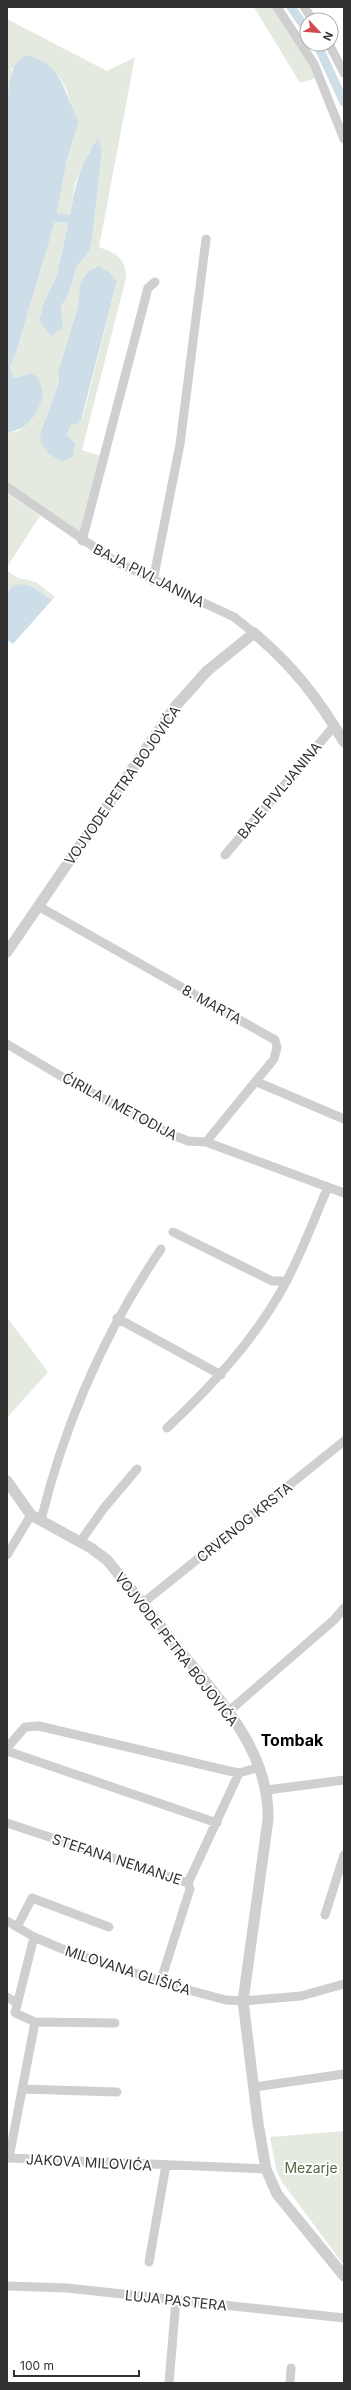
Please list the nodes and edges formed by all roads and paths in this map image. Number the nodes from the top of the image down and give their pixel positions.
1 (277, 7) edge
2 (333, 52) edge
3 (344, 73) edge
4 (344, 139) edge
5 (206, 238) dead end
6 (155, 282) dead end
7 (7, 487) edge
8 (82, 540) junction
9 (154, 581) junction
10 (254, 633) junction
11 (341, 734) edge
12 (224, 855) dead end
13 (38, 906) junction
14 (7, 952) edge
15 (7, 1044) edge
16 (257, 1082) junction
17 (344, 1119) edge
18 (206, 1142) junction
19 (328, 1187) junction
20 (344, 1193) edge
21 (172, 1232) dead end
22 (161, 1249) dead end
23 (287, 1281) junction
24 (117, 1318) junction
25 (221, 1375) junction
26 (167, 1428) dead end
27 (344, 1441) edge
28 (136, 1469) dead end
29 (7, 1481) edge
30 (36, 1517) junction
31 (80, 1542) junction
32 (7, 1555) edge
33 (143, 1603) junction
34 (344, 1608) edge
35 (229, 1711) junction
36 (7, 1748) edge
37 (7, 1752) edge
38 (260, 1767) junction
39 (239, 1773) junction
40 (344, 1780) edge
41 (267, 1790) junction
42 (7, 1823) edge
43 (218, 1823) junction
44 (344, 1855) edge
45 (188, 1883) junction
46 (325, 1914) dead end
47 (7, 1921) edge
48 (17, 1927) junction
49 (108, 1927) dead end
50 (34, 1937) junction
51 (161, 1980) junction
52 (344, 1984) edge
53 (7, 1997) edge
54 (244, 2001) junction
55 (17, 2003) junction
56 (35, 2022) junction
57 (115, 2023) dead end
58 (344, 2074) edge
59 (254, 2087) junction
60 (22, 2090) junction
61 (117, 2092) dead end
62 (166, 2165) junction
63 (266, 2169) junction
64 (149, 2262) dead end
65 (344, 2276) edge
66 (7, 2286) edge
67 (176, 2300) junction
68 (344, 2318) edge
69 (291, 2368) dead end
70 (169, 2383) edge
71 (290, 2383) edge

1 - 4 street
2 - 3 street
5 - 9 street
6 - 8 street
7 - 8 street, BAJA PIVLJANINA
8 - 9 street, BAJA PIVLJANINA
9 - 10 street, BAJA PIVLJANINA
10 - 11 street, BAJE PIVLJANINA
10 - 13 street, VOJVODE PETRA BOJOVIĆA
11 - 12 street, BAJE PIVLJANINA
13 - 14 street, VOJVODE PETRA BOJOVIĆA
13 - 16 street, 8. MARTA
15 - 18 street, ĆIRILA I METODIJA
16 - 17 street
16 - 18 street, 8. MARTA
18 - 19 street, ĆIRILA I METODIJA
19 - 20 street, ĆIRILA I METODIJA
19 - 23 street
21 - 23 street
22 - 24 street
23 - 25 street
24 - 25 street
24 - 30 street
25 - 26 street
27 - 33 street, CRVENOG KRSTA
28 - 31 street
29 - 30 street, VOJVODE PETRA BOJOVIĆA
30 - 31 street, VOJVODE PETRA BOJOVIĆA
30 - 32 street
31 - 33 street, VOJVODE PETRA BOJOVIĆA
33 - 35 street, VOJVODE PETRA BOJOVIĆA
34 - 35 street
35 - 38 street, VOJVODE PETRA BOJOVIĆA
36 - 39 street
37 - 43 street
38 - 39 street
38 - 41 street, VOJVODE PETRA BOJOVIĆA
39 - 43 street, STEFANA NEMANJE
40 - 41 street
41 - 54 street, VOJVODE PETRA BOJOVIĆA
42 - 45 street, STEFANA NEMANJE
43 - 45 street, STEFANA NEMANJE
44 - 46 street
45 - 51 street
47 - 48 street, MILOVANA GLIŠIĆA
48 - 49 street
48 - 50 street, MILOVANA GLIŠIĆA
50 - 51 street, MILOVANA GLIŠIĆA
50 - 55 street
51 - 54 street, MILOVANA GLIŠIĆA
52 - 54 street, MILOVANA GLIŠIĆA
53 - 55 street
54 - 59 street, VOJVODE PETRA BOJOVIĆA
55 - 56 street
56 - 57 street
56 - 60 street, JAKOVA MILOVIĆA
58 - 59 street
59 - 63 street, VOJVODE PETRA BOJOVIĆA
60 - 61 street
60 - 62 street, JAKOVA MILOVIĆA
62 - 63 street, JAKOVA MILOVIĆA
62 - 64 street, JAKOVA MILOVIĆA
63 - 65 street, VOJVODE PETRA BOJOVIĆA
66 - 67 street, LUJA PASTERA
67 - 68 street, LUJA PASTERA
67 - 70 street
69 - 71 street

